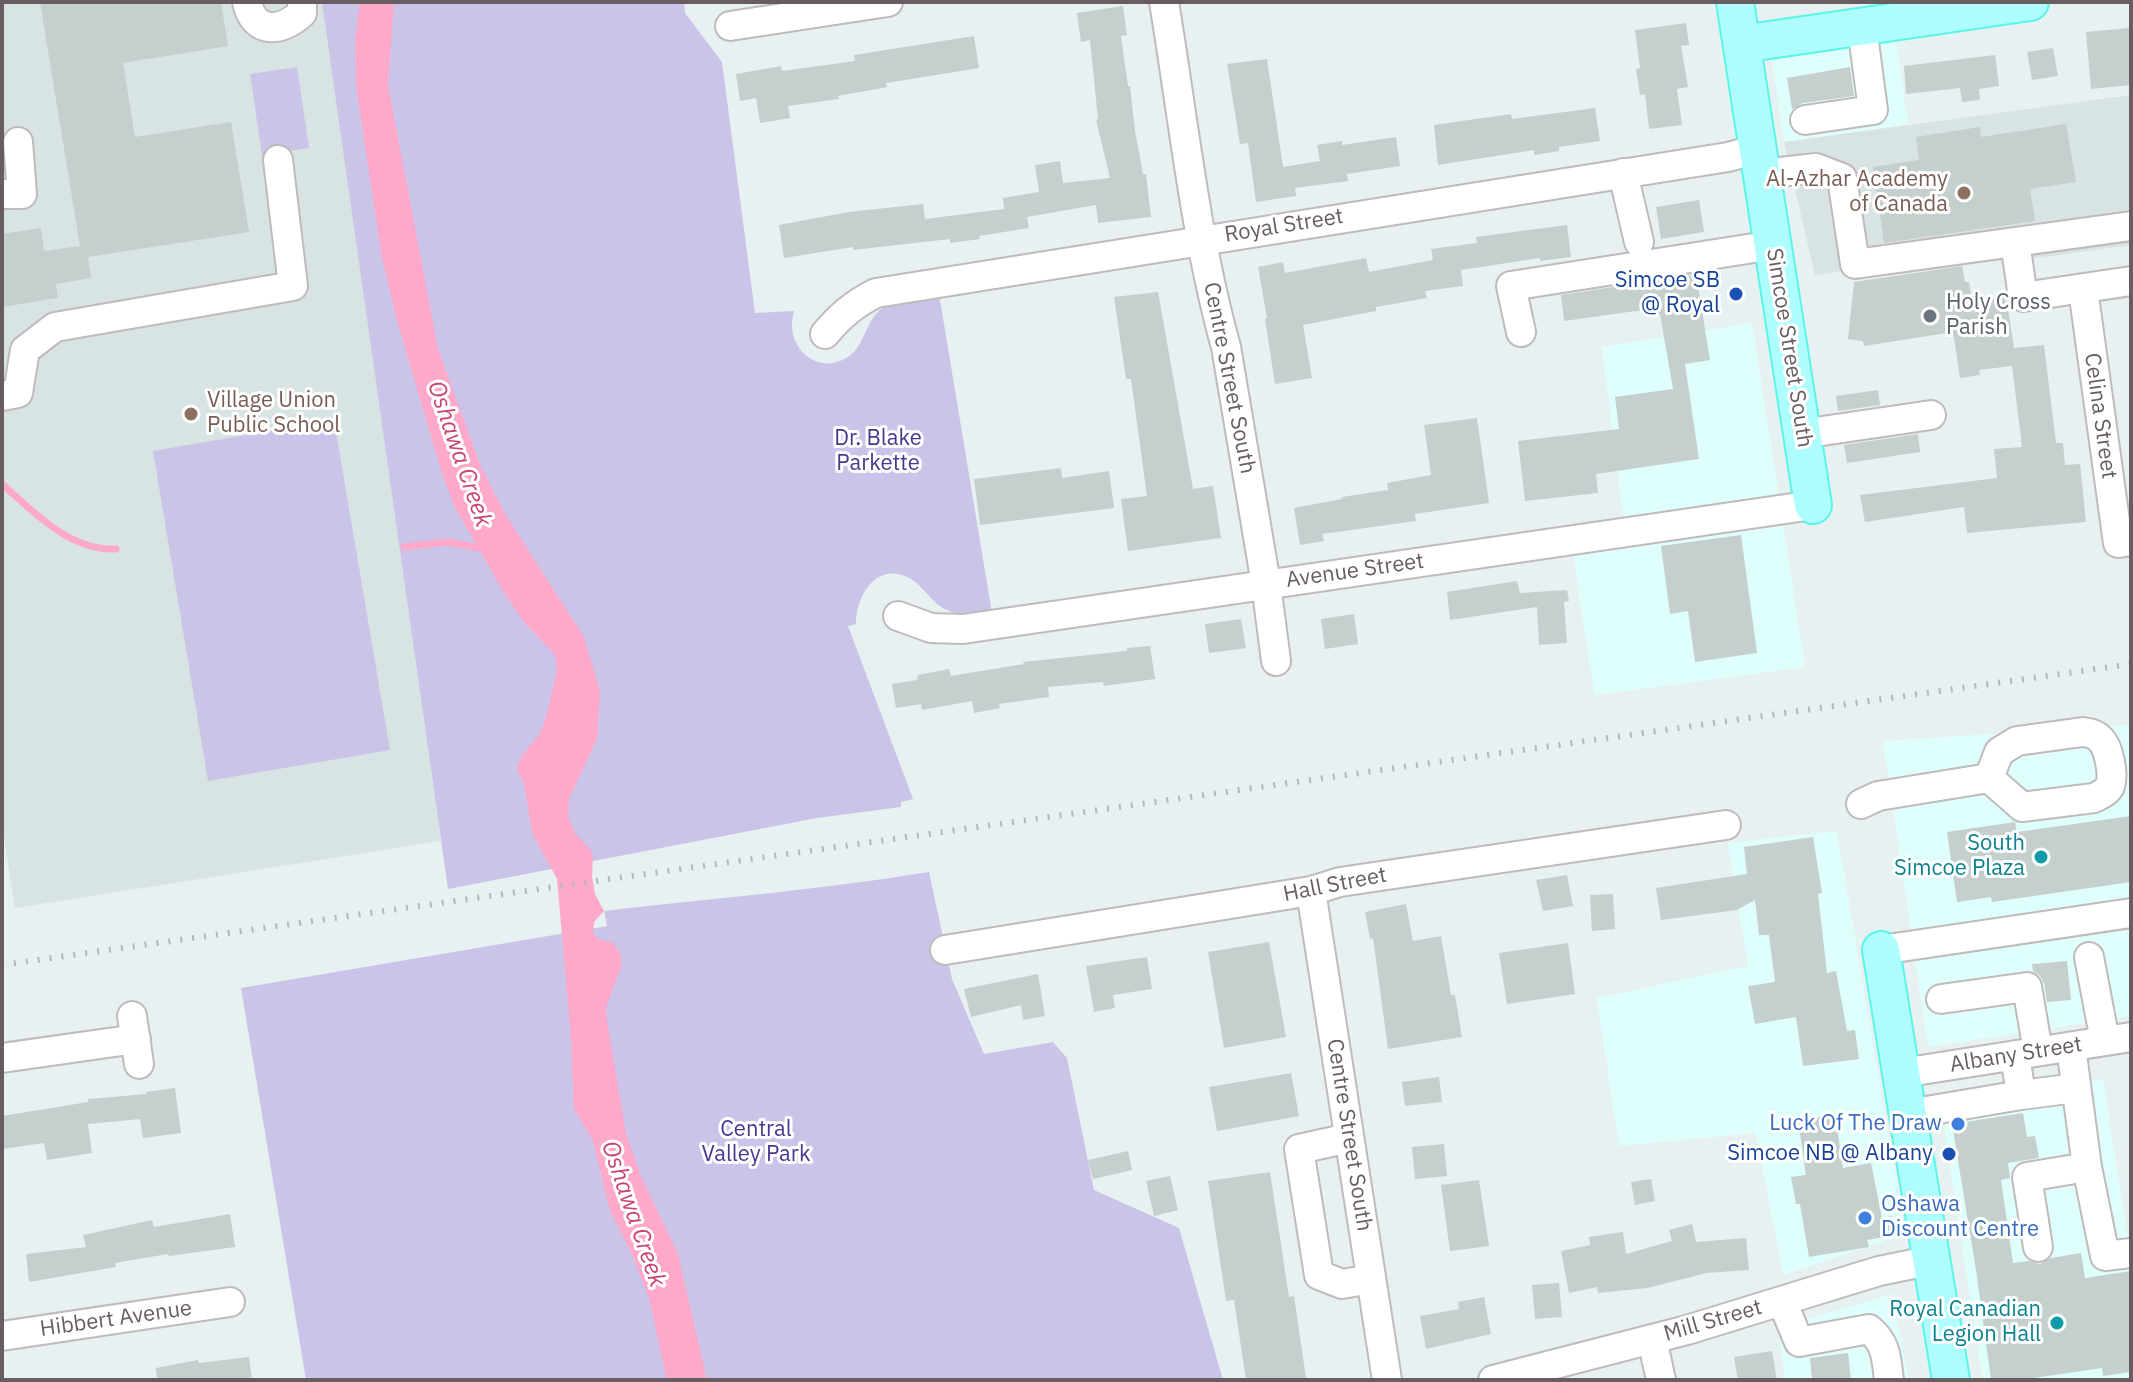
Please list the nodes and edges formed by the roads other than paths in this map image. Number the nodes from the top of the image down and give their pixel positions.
1 (247, 2) edge
2 (302, 2) edge
3 (888, 2) edge
4 (1164, 2) edge
5 (1735, 2) edge
6 (2030, 2) edge
7 (730, 26) dead end
8 (1862, 27) junction
9 (1742, 44) junction
10 (1805, 120) dead end
11 (18, 142) dead end
12 (278, 160) dead end
13 (1760, 162) junction
14 (1623, 173) junction
15 (2, 194) edge
16 (2131, 226) edge
17 (1203, 239) junction
18 (1639, 242) dead end
19 (2015, 242) junction
20 (1773, 245) junction
21 (2131, 281) edge
22 (2083, 289) junction
23 (1521, 332) dead end
24 (825, 334) dead end
25 (2, 396) edge
26 (1931, 415) dead end
27 (1802, 434) junction
28 (1813, 505) joint
29 (2124, 542) edge
30 (1266, 584) junction
31 (898, 616) dead end
32 (1276, 661) dead end
33 (1989, 778) dead end
34 (1861, 804) dead end
35 (1726, 825) dead end
36 (1311, 891) junction
37 (2131, 913) edge
38 (945, 950) dead end
39 (1881, 950) joint
40 (2089, 957) dead end
41 (1941, 999) dead end
42 (136, 1039) dead end
43 (2118, 1039) edge
44 (2071, 1047) junction
45 (2027, 1053) junction
46 (2, 1058) edge
47 (1902, 1073) junction
48 (2076, 1088) junction
49 (2021, 1095) junction
50 (1909, 1114) junction
51 (1349, 1138) junction
52 (2087, 1167) junction
53 (2038, 1247) dead end
54 (2131, 1253) edge
55 (1933, 1260) junction
56 (1371, 1279) junction
57 (1782, 1301) junction
58 (230, 1302) dead end
59 (2, 1336) edge
60 (1652, 1339) junction
61 (1568, 1371) edge
62 (1387, 1380) edge
63 (1493, 1380) edge
64 (1661, 1380) edge
65 (1889, 1380) edge
66 (1951, 1380) edge

1 - 2 street
3 - 7 street
4 - 17 street, Centre Street South
5 - 9 main road, Simcoe Street South
6 - 8 main road
8 - 9 main road
8 - 10 street
9 - 13 main road, Simcoe Street South
11 - 15 street
12 - 25 street
13 - 14 street, Royal Street
13 - 19 street, Royal Street
13 - 20 main road, Simcoe Street South
14 - 17 street, Royal Street
14 - 18 street
16 - 19 street
17 - 24 street, Royal Street
17 - 30 street, Centre Street South
19 - 22 street
20 - 23 street
20 - 27 main road, Simcoe Street South
21 - 22 street
22 - 29 street, Celina Street
26 - 27 street
27 - 28 main road, Simcoe Street South
28 - 30 street, Avenue Street
30 - 31 street, Avenue Street
30 - 32 street, Centre Street South
33 - 34 street
35 - 36 street, Hall Street
36 - 38 street, Hall Street
36 - 51 street, Centre Street South
37 - 39 street
39 - 47 main road
40 - 43 street
41 - 45 street
42 - 46 street
43 - 44 street, Albany Street
44 - 45 street, Albany Street
44 - 48 street
45 - 47 street, Albany Street
45 - 49 street
47 - 50 main road
48 - 49 street
48 - 52 street
49 - 50 street
50 - 55 main road
51 - 56 street, Centre Street South
51 - 56 street
52 - 53 street
52 - 54 street
55 - 57 street, Mill Street
55 - 66 main road
56 - 62 street, Centre Street South
57 - 60 street, Mill Street
57 - 65 street
58 - 59 street, Hibbert Avenue
60 - 61 street, Mill Street
60 - 64 street
61 - 63 street, Mill Street

